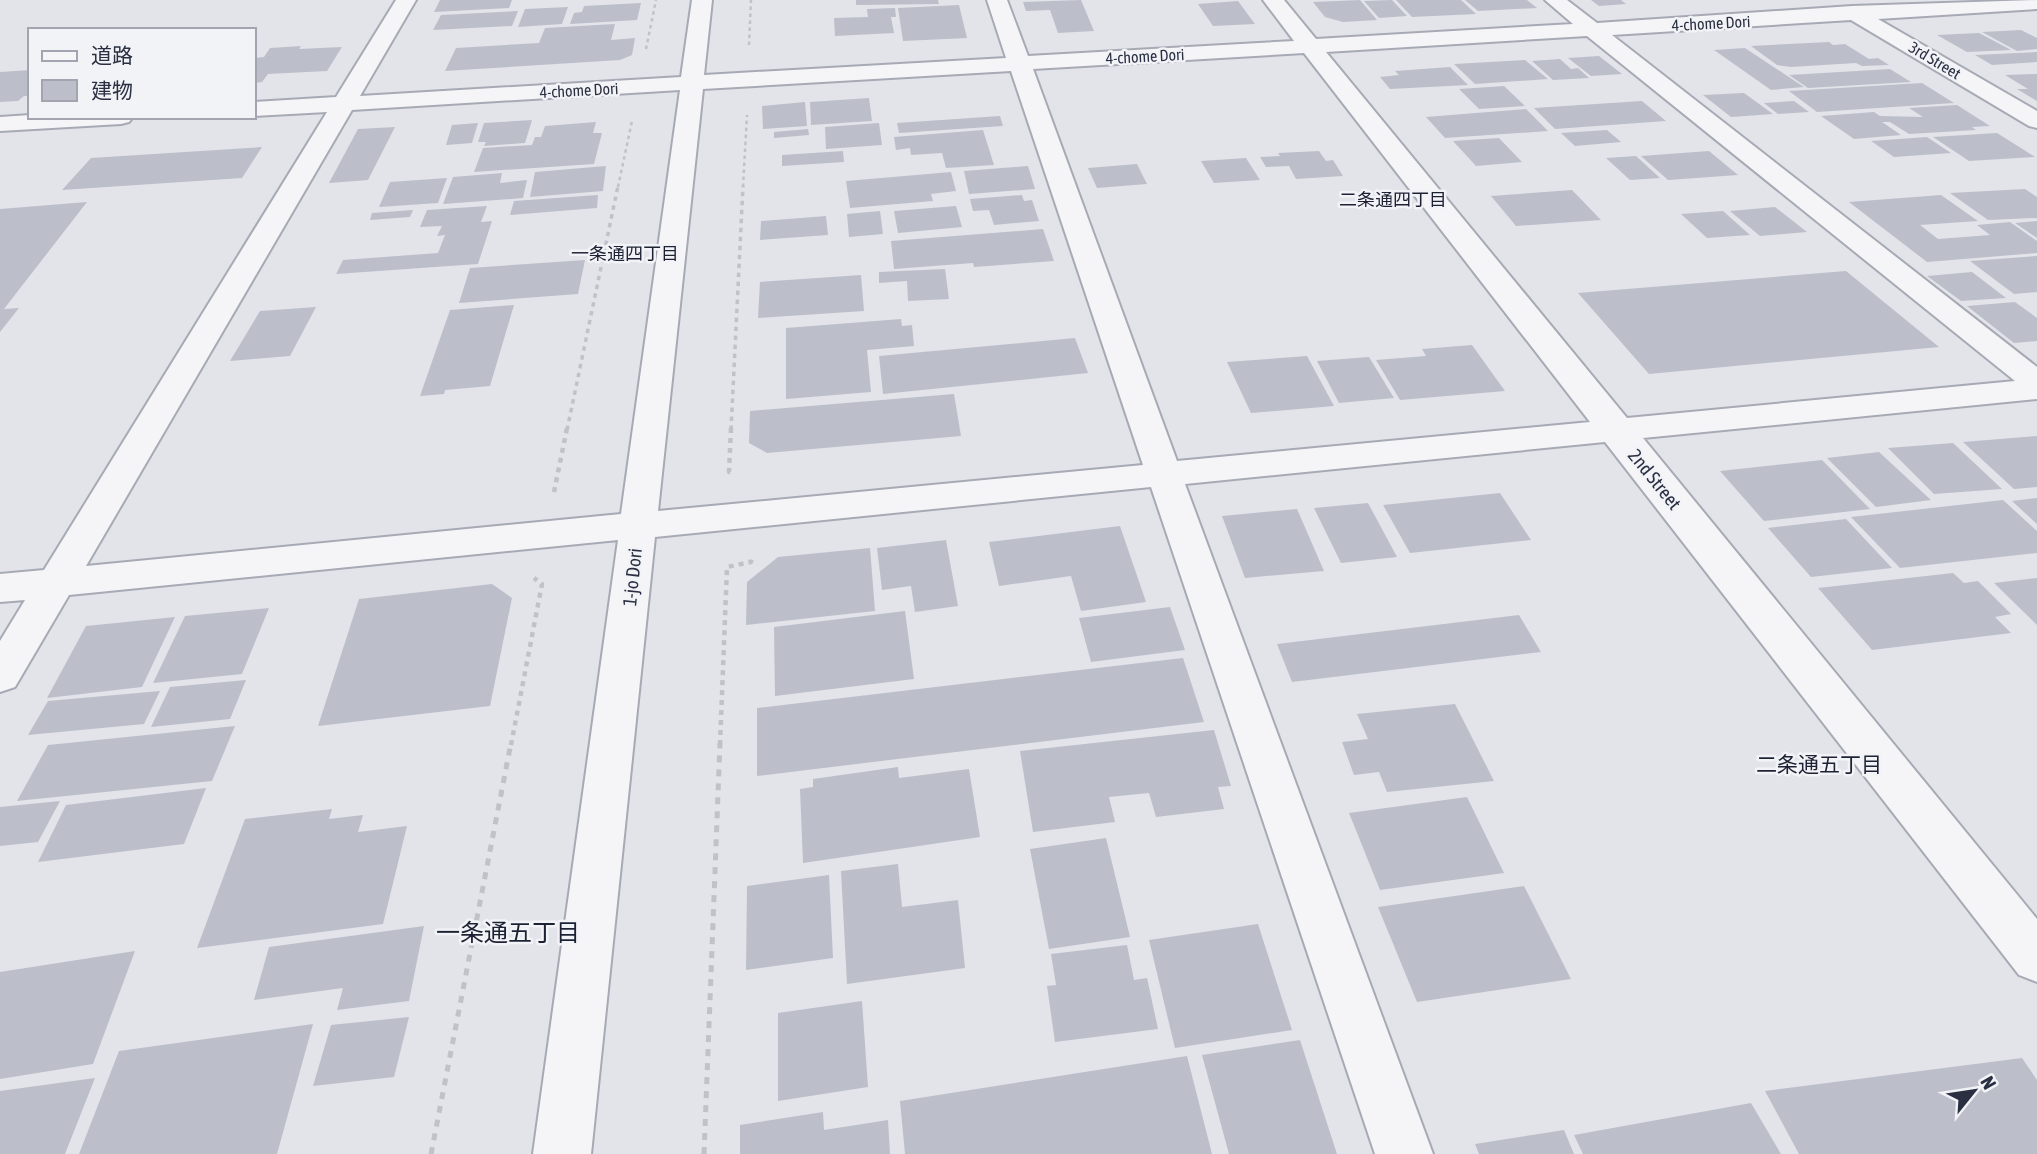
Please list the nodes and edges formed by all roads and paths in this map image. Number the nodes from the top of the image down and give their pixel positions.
1 (406, 0) edge
2 (656, 0) edge
3 (702, 0) edge
4 (751, 0) edge
5 (998, 0) edge
6 (1273, 0) edge
7 (1555, 0) edge
8 (1832, 0) edge
9 (2037, 3) edge
10 (1856, 14) junction
11 (1593, 30) junction
12 (749, 45) dead end
13 (1311, 47) junction
14 (646, 50) dead end
15 (1020, 64) junction
16 (692, 83) junction
17 (747, 103) dead end
18 (344, 104) junction
19 (256, 109) edge
20 (635, 110) dead end
21 (102, 119) edge
22 (2037, 121) edge
23 (5, 129) edge
24 (2037, 383) edge
25 (2037, 389) edge
26 (1616, 431) junction
27 (729, 472) dead end
28 (1164, 474) junction
29 (555, 492) dead end
30 (638, 526) junction
31 (751, 562) dead end
32 (56, 583) junction
33 (542, 584) dead end
34 (0, 588) edge
35 (0, 676) edge
36 (2037, 958) edge
37 (431, 1154) edge
38 (562, 1154) edge
39 (704, 1154) edge
40 (1404, 1154) edge

1 - 18 street
2 - 14 path
3 - 16 street, 1-jo Dori
4 - 12 path
5 - 15 street
6 - 13 street, 2nd Street
7 - 11 street
8 - 10 street, 3rd Street
9 - 10 street, 4-chome Dori
10 - 11 street, 4-chome Dori
10 - 22 street, 3rd Street
11 - 13 street, 4-chome Dori
11 - 24 street
13 - 15 street, 4-chome Dori
13 - 26 street, 2nd Street
15 - 16 street, 4-chome Dori
15 - 28 street
16 - 18 street, 4-chome Dori
16 - 30 street, 1-jo Dori
17 - 27 path
18 - 19 street, 4-chome Dori
18 - 32 street
20 - 29 path
21 - 23 street
25 - 26 street
26 - 28 street
26 - 36 street, 2nd Street
28 - 30 street
28 - 40 street
30 - 32 street
30 - 38 street, 1-jo Dori
31 - 39 path
32 - 34 street
32 - 35 street
33 - 37 path

